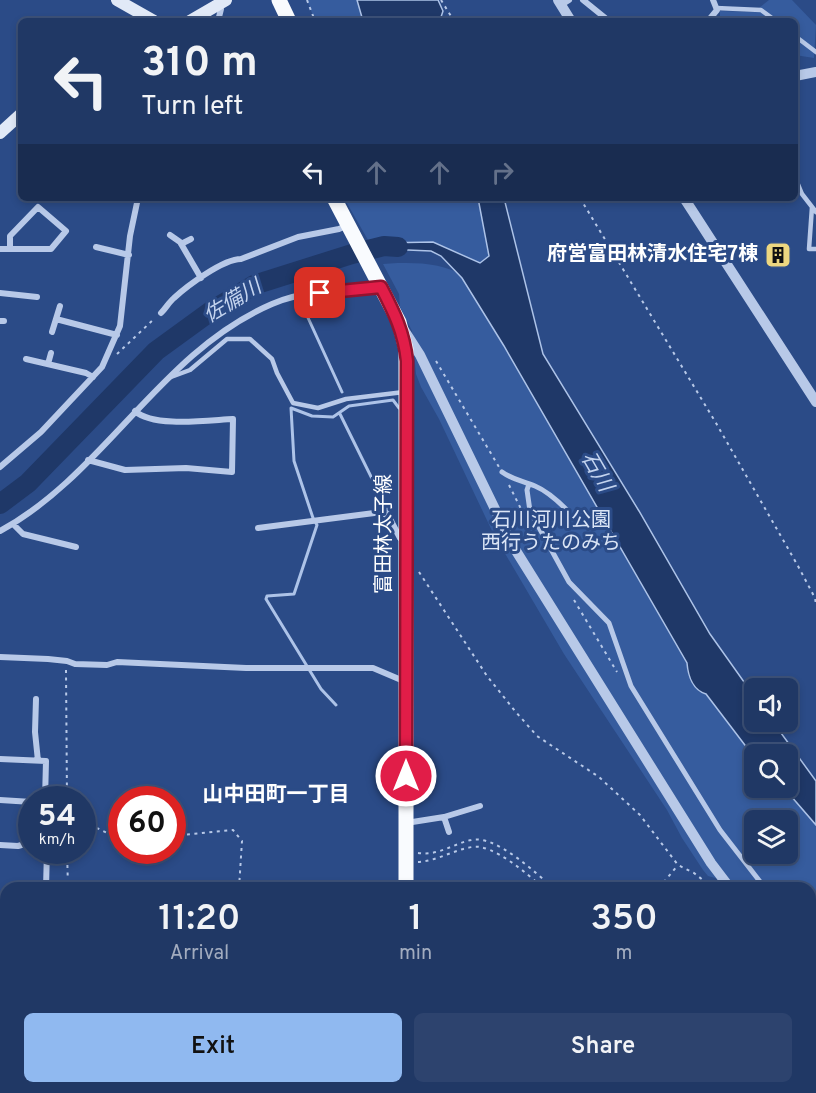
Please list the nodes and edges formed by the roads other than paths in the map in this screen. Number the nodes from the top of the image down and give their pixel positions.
1 (117, 0) edge
2 (279, 0) edge
3 (583, 0) edge
4 (713, 0) edge
5 (223, 2) edge
6 (562, 2) edge
7 (716, 8) junction
8 (149, 18) edge
9 (194, 18) edge
10 (219, 18) edge
11 (288, 18) edge
12 (570, 18) edge
13 (605, 18) edge
14 (710, 18) edge
15 (772, 18) edge
16 (798, 38) edge
17 (816, 52) edge
18 (816, 72) edge
19 (798, 75) edge
20 (18, 117) edge
21 (1, 131) edge
22 (798, 184) edge
23 (137, 201) edge
24 (336, 201) edge
25 (686, 201) edge
26 (814, 209) edge
27 (350, 229) junction
28 (170, 235) dead end
29 (191, 239) dead end
30 (181, 244) junction
31 (96, 247) dead end
32 (0, 249) edge
33 (10, 249) junction
34 (816, 249) edge
35 (129, 255) junction
36 (201, 278) junction
37 (380, 285) junction
38 (0, 293) edge
39 (37, 297) dead end
40 (60, 306) dead end
41 (161, 313) road end
42 (56, 319) junction
43 (399, 322) junction
44 (52, 332) dead end
45 (117, 335) junction
46 (51, 353) dead end
47 (26, 360) dead end
48 (48, 364) junction
49 (93, 377) junction
50 (167, 379) junction
51 (406, 391) junction
52 (816, 402) edge
53 (135, 411) junction
54 (88, 460) junction
55 (0, 467) edge
56 (502, 472) dead end
57 (529, 484) junction
58 (567, 510) dead end
59 (13, 524) junction
60 (258, 528) dead end
61 (0, 531) edge
62 (406, 539) junction
63 (76, 547) dead end
64 (0, 657) edge
65 (406, 682) junction
66 (36, 699) dead end
67 (0, 759) edge
68 (38, 761) junction
69 (45, 786) edge
70 (0, 800) edge
71 (18, 801) edge
72 (480, 806) dead end
73 (444, 817) junction
74 (406, 823) junction
75 (449, 832) dead end
76 (0, 845) edge
77 (18, 846) edge
78 (47, 864) edge
79 (46, 882) edge
80 (406, 882) edge
81 (725, 882) edge
82 (760, 882) edge

1 - 8 main road
2 - 11 main road
3 - 13 street
4 - 7 street
5 - 9 main road
5 - 10 street
6 - 12 street
7 - 14 street
7 - 15 lane
16 - 17 lane
18 - 19 street
20 - 21 main road
22 - 26 lane
23 - 35 street
24 - 27 main road, 富田林太子線
25 - 52 street
26 - 34 lane
27 - 36 street
27 - 37 main road, 富田林太子線
28 - 30 street
29 - 30 street
30 - 36 street
31 - 35 street
32 - 33 street
33 - 33 street
35 - 45 street
36 - 41 street
37 - 43 main road, 富田林太子線
37 - 50 street
38 - 39 street
40 - 42 street
42 - 44 street
42 - 45 street
43 - 51 main road, 富田林太子線
43 - 81 street
45 - 49 street
46 - 48 street
47 - 48 street
48 - 49 street
49 - 55 street
50 - 51 lane
50 - 53 street
51 - 62 main road, 富田林太子線
53 - 54 street
53 - 54 street
54 - 59 street
56 - 57 street
57 - 58 street
57 - 82 street
59 - 61 street
59 - 63 street
60 - 62 street
62 - 65 main road, 富田林太子線
64 - 65 street
65 - 74 main road, 富田林太子線
66 - 68 street
67 - 68 street
68 - 69 street
70 - 71 street
72 - 73 street
73 - 74 street
73 - 75 street
74 - 80 main road, 富田林太子線
76 - 77 street
78 - 79 street

